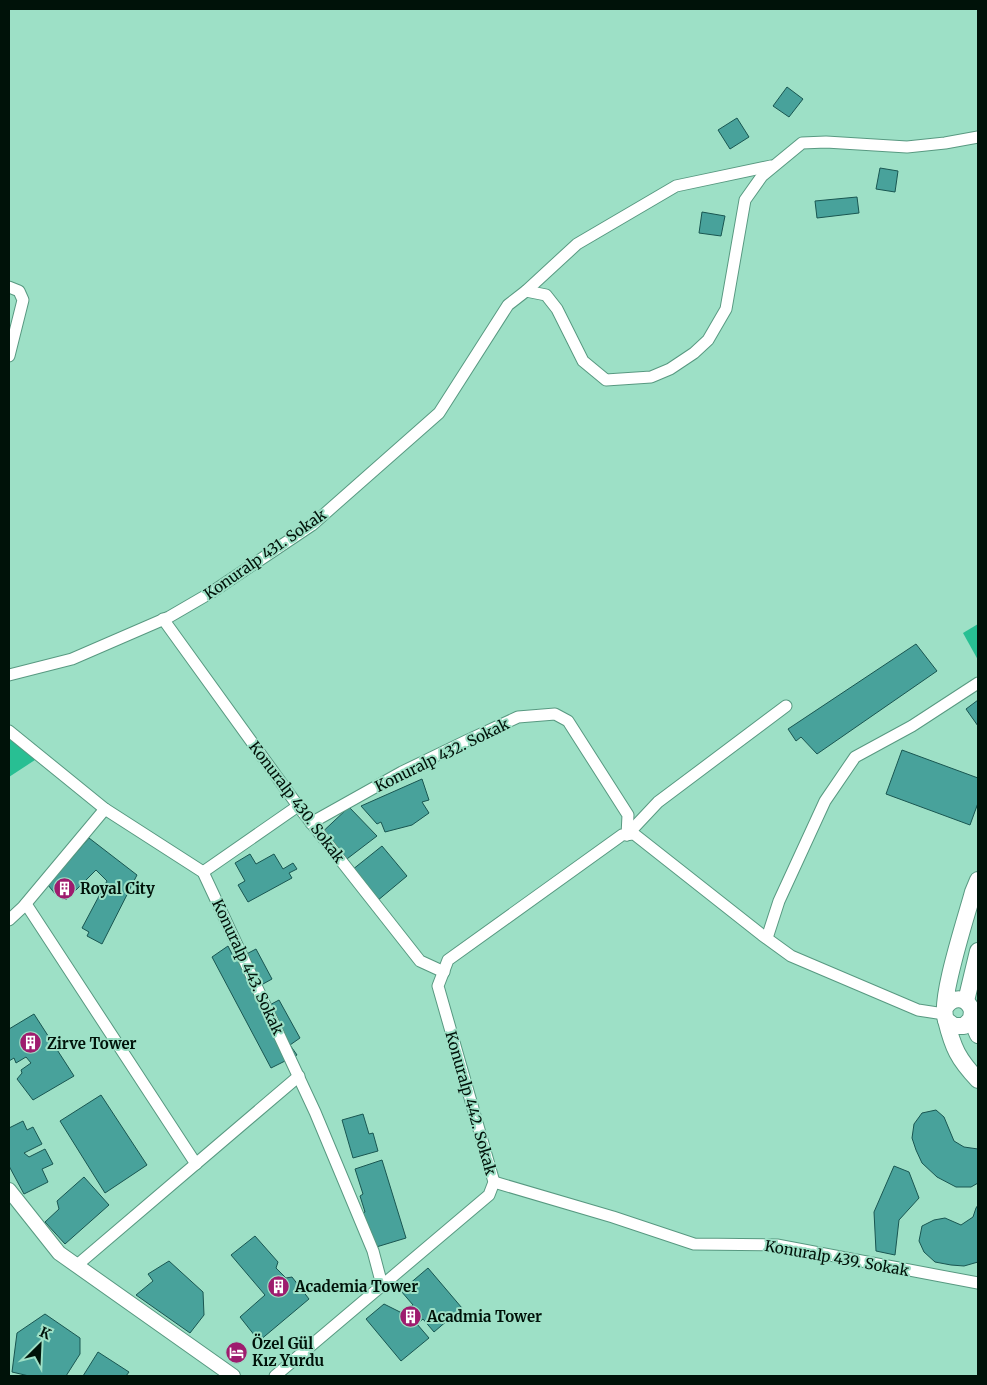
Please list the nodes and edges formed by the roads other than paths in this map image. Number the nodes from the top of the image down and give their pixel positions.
1 (978, 137) edge
2 (773, 166) junction
3 (9, 287) edge
4 (526, 291) junction
5 (9, 356) edge
6 (163, 619) junction
7 (9, 675) edge
8 (978, 683) edge
9 (786, 706) dead end
10 (9, 731) edge
11 (298, 806) junction
12 (105, 810) junction
13 (312, 823) junction
14 (627, 835) junction
15 (203, 872) junction
16 (978, 880) edge
17 (26, 904) junction
18 (9, 920) edge
19 (767, 938) junction
20 (978, 951) edge
21 (444, 972) junction
22 (966, 1001) junction
23 (945, 1014) junction
24 (971, 1019) junction
25 (978, 1035) edge
26 (299, 1076) junction
27 (978, 1080) edge
28 (196, 1164) junction
29 (494, 1182) junction
30 (9, 1190) edge
31 (76, 1266) junction
32 (978, 1282) edge
33 (382, 1285) junction
34 (233, 1376) edge
35 (275, 1376) edge

1 - 2 street, Konuralp 431. Sokak
2 - 4 street, Konuralp 431. Sokak
2 - 4 street, Konuralp 431. Sokak
3 - 5 street
4 - 6 street, Konuralp 431. Sokak
6 - 7 street, Konuralp 431. Sokak
6 - 11 street, Konuralp 430. Sokak
8 - 19 street
9 - 14 street
10 - 12 street
11 - 13 street, Konuralp 430. Sokak
11 - 15 street
12 - 15 street
12 - 17 street
13 - 14 street, Konuralp 432. Sokak
13 - 21 street, Konuralp 430. Sokak
14 - 19 street
14 - 21 street
15 - 26 street, Konuralp 443. Sokak
16 - 23 main road
17 - 18 street
17 - 28 street
19 - 23 street
20 - 22 main road
21 - 29 street, Konuralp 442. Sokak
22 - 23 main road
22 - 24 main road
23 - 24 main road
23 - 27 main road
24 - 25 main road
26 - 28 street
26 - 33 street, Konuralp 443. Sokak
28 - 31 street
29 - 32 street, Konuralp 439. Sokak
29 - 33 street, Konuralp 442. Sokak
30 - 31 street
31 - 34 street
33 - 35 street, Konuralp 442. Sokak

